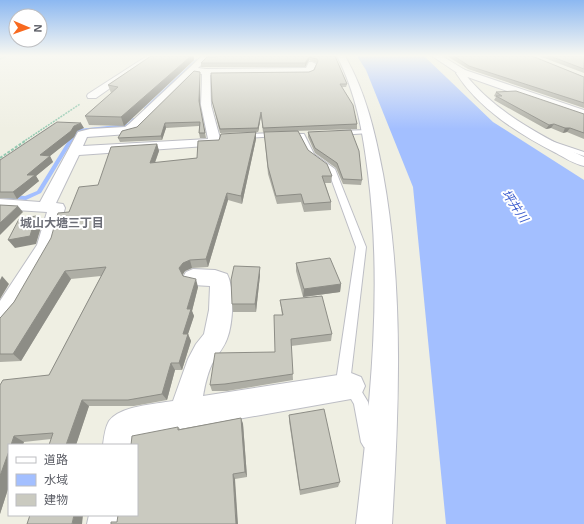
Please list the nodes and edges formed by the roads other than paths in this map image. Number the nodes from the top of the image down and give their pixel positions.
1 (115, 80) edge
2 (181, 80) edge
3 (206, 80) edge
4 (353, 80) edge
5 (466, 80) edge
6 (487, 80) edge
7 (92, 96) road end
8 (584, 114) edge
9 (368, 132) junction
10 (332, 134) edge
11 (286, 135) edge
12 (302, 135) edge
13 (239, 136) edge
14 (541, 140) junction
15 (74, 151) junction
16 (584, 154) edge
17 (584, 162) edge
18 (0, 204) edge
19 (46, 207) junction
20 (193, 277) edge
21 (0, 317) edge
22 (351, 386) junction
23 (185, 413) junction
24 (118, 444) edge
25 (378, 482) junction
26 (374, 524) edge

1 - 7 street
2 - 15 street
3 - 15 street
4 - 9 street
5 - 14 street
6 - 8 main road
9 - 10 lane
9 - 25 street
11 - 13 lane
12 - 22 lane
14 - 16 lane
14 - 17 street
15 - 19 street
18 - 19 street
19 - 21 street
20 - 23 street
22 - 23 street
22 - 25 lane
23 - 24 street
25 - 26 street

